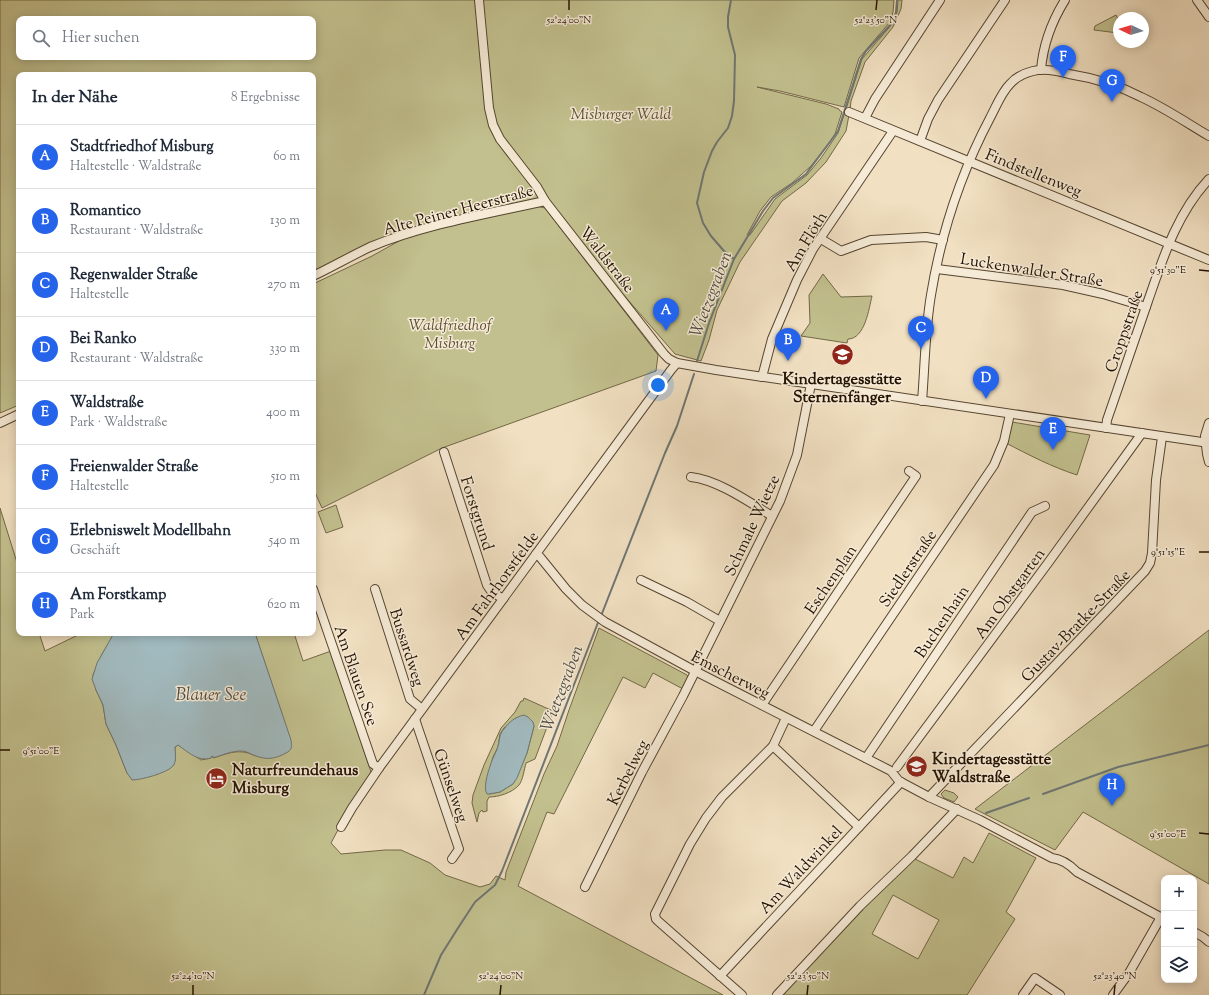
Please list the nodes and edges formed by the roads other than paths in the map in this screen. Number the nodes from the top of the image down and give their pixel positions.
1 (479, 0) edge
2 (940, 0) edge
3 (1005, 0) edge
4 (1064, 0) edge
5 (1197, 0) edge
6 (1209, 17) edge
7 (1041, 70) junction
8 (849, 112) dead end
9 (865, 118) junction
10 (894, 131) junction
11 (1209, 136) edge
12 (920, 140) junction
13 (970, 161) junction
14 (1209, 179) edge
15 (545, 201) junction
16 (821, 239) junction
17 (943, 240) junction
18 (1169, 243) junction
19 (1209, 260) edge
20 (936, 269) junction
21 (316, 274) edge
22 (1146, 307) junction
23 (677, 363) junction
24 (762, 377) junction
25 (811, 384) junction
26 (922, 401) junction
27 (1010, 414) junction
28 (16, 415) edge
29 (0, 423) edge
30 (1209, 423) edge
31 (1106, 428) junction
32 (1142, 433) junction
33 (1162, 436) junction
34 (1207, 443) edge
35 (444, 452) dead end
36 (1209, 462) edge
37 (909, 471) dead end
38 (691, 477) dead end
39 (1045, 506) dead end
40 (772, 516) junction
41 (536, 554) junction
42 (641, 580) dead end
43 (375, 589) dead end
44 (316, 597) edge
45 (503, 600) junction
46 (720, 621) junction
47 (695, 671) junction
48 (762, 705) junction
49 (422, 709) junction
50 (786, 718) junction
51 (415, 719) junction
52 (814, 731) junction
53 (773, 746) junction
54 (866, 758) junction
55 (898, 767) dead end
56 (379, 768) junction
57 (901, 782) junction
58 (929, 797) junction
59 (957, 809) junction
60 (341, 827) dead end
61 (859, 827) junction
62 (452, 860) dead end
63 (585, 887) dead end
64 (1161, 917) edge
65 (1161, 920) edge
66 (1197, 934) edge
67 (1209, 942) edge
68 (720, 976) junction
69 (742, 995) edge
70 (776, 995) edge
71 (1023, 995) edge
72 (1060, 995) edge
73 (1113, 995) edge

1 - 15 street, Waldstraße
2 - 9 street
3 - 12 street
4 - 7 street
5 - 6 street
7 - 11 street
7 - 13 street
8 - 9 street, Findstellenweg
9 - 10 street, Findstellenweg
10 - 12 street, Findstellenweg
10 - 16 street, Am Flöth
12 - 13 street, Findstellenweg
13 - 17 street
13 - 18 street, Findstellenweg
14 - 18 street, Croppstraße
15 - 21 street, Alte Peiner Heerstraße
15 - 23 street, Waldstraße
16 - 17 street
16 - 24 street, Am Flöth
17 - 20 street
18 - 19 street, Findstellenweg
18 - 22 street, Croppstraße
20 - 22 street, Luckenwalder Straße
20 - 26 street
22 - 31 street, Croppstraße
23 - 24 street, Waldstraße
23 - 41 street, Am Fahrhorstfelde
24 - 25 street, Waldstraße
25 - 26 street, Waldstraße
25 - 40 street, Schmale Wietze
26 - 27 street, Waldstraße
27 - 31 street, Waldstraße
27 - 52 street, Siedlerstraße
28 - 29 street
30 - 34 street
31 - 32 street, Waldstraße
32 - 33 street, Waldstraße
32 - 55 street, Am Obstgarten
33 - 34 street, Waldstraße
33 - 58 street, Gustav-Bratke-Straße
34 - 36 street
35 - 45 street, Forstgrund
37 - 48 street, Eschenplan
38 - 40 street
39 - 54 street, Buchenhain
40 - 46 street, Schmale Wietze
41 - 45 street, Am Fahrhorstfelde
41 - 47 street, Emscherweg
42 - 46 street
43 - 49 street, Bussardweg
44 - 56 street, Am Blauen See
45 - 49 street, Am Fahrhorstfelde
46 - 47 street, Schmale Wietze
47 - 48 street, Emscherweg
47 - 63 street, Kerbelweg
48 - 50 street, Emscherweg
49 - 51 street, Am Fahrhorstfelde
50 - 52 street, Emscherweg
50 - 53 street
51 - 56 street, Am Fahrhorstfelde
51 - 62 street, Günselweg
52 - 54 street, Emscherweg
53 - 61 street
53 - 68 street
54 - 57 street, Emscherweg
56 - 60 street, Am Fahrhorstfelde
57 - 58 street, Emscherweg
57 - 61 street, Am Waldwinkel
58 - 59 street, Emscherweg
59 - 64 street, Emscherweg
59 - 70 street
61 - 68 street, Am Waldwinkel
65 - 73 street
66 - 67 street
68 - 69 street
71 - 72 street

